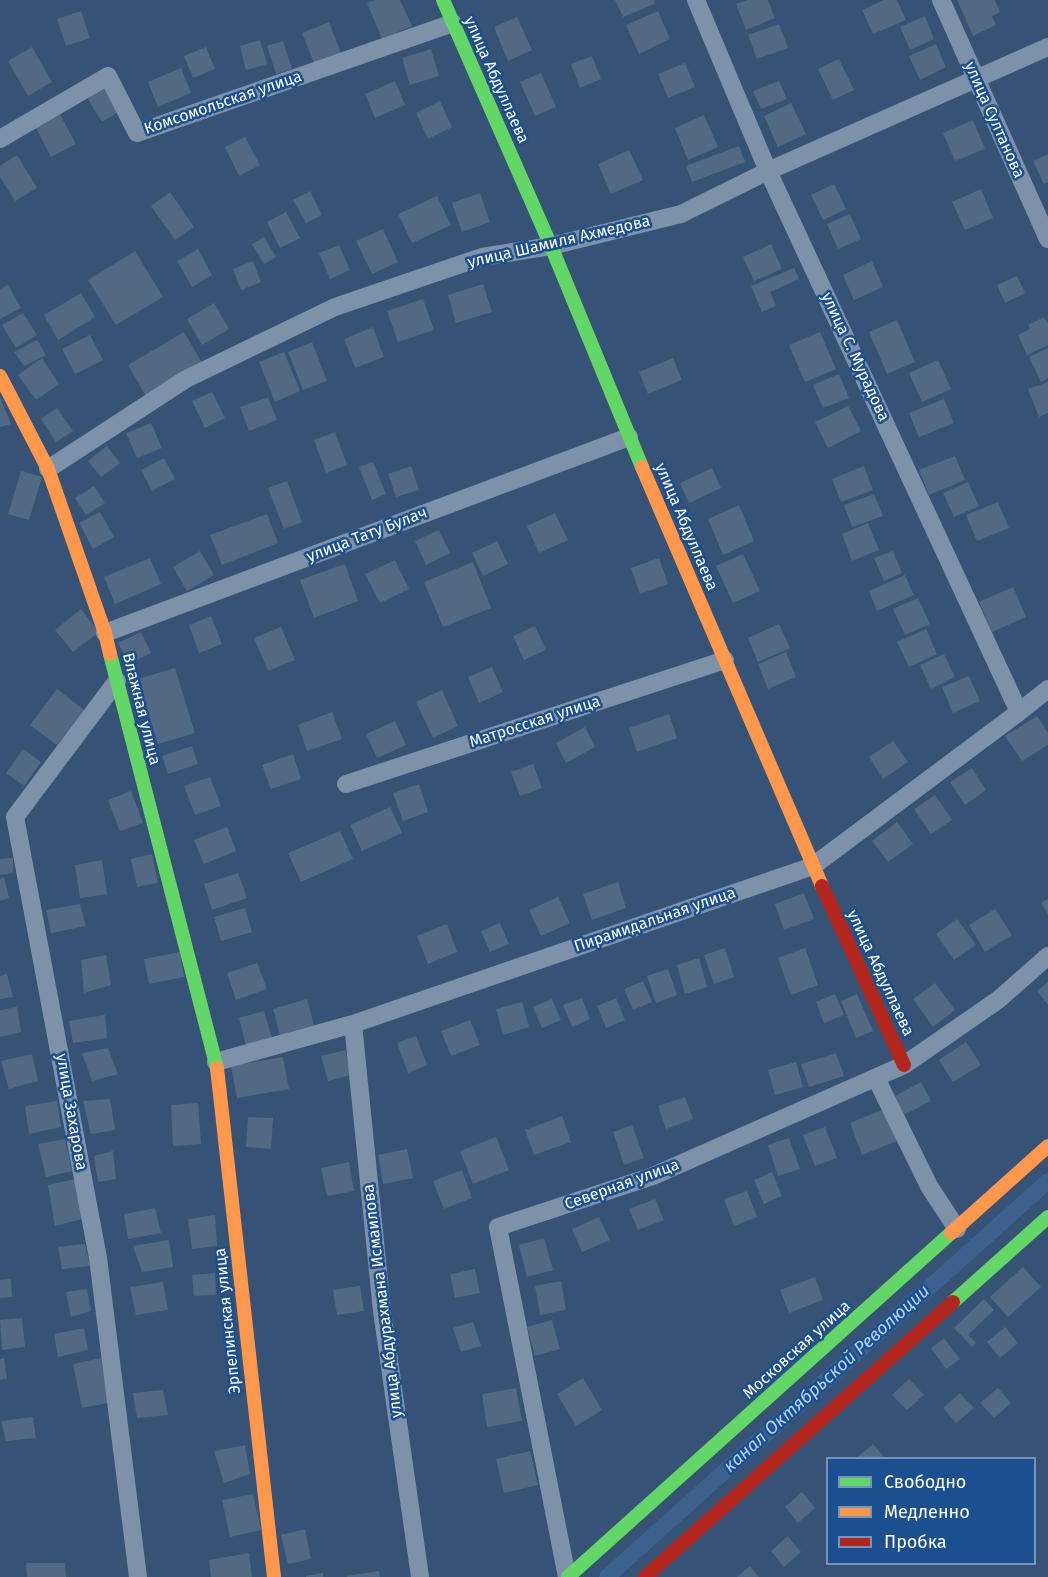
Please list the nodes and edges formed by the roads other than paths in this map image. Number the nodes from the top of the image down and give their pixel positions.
1 (443, 0) edge
2 (696, 0) edge
3 (941, 0) edge
4 (453, 23) junction
5 (1048, 47) edge
6 (976, 79) junction
7 (0, 139) edge
8 (768, 171) junction
9 (1048, 239) edge
10 (551, 246) junction
11 (0, 376) edge
12 (629, 437) junction
13 (48, 469) junction
14 (105, 633) junction
15 (725, 660) junction
16 (117, 681) junction
17 (1048, 689) edge
18 (1019, 712) junction
19 (346, 784) dead end
20 (813, 866) junction
21 (1048, 956) edge
22 (353, 1024) junction
23 (216, 1062) junction
24 (904, 1065) junction
25 (876, 1078) junction
26 (1048, 1146) edge
27 (1048, 1216) edge
28 (957, 1229) junction
29 (138, 1577) edge
30 (274, 1577) edge
31 (420, 1577) edge
32 (568, 1577) edge
33 (645, 1577) edge

1 - 4 street, улица Абдуллаева
2 - 8 street, улица С. Мурадова
3 - 6 street, улица Султанова
4 - 7 street, Комсомольская улица
4 - 10 street, улица Абдуллаева
5 - 6 street, улица Шамиля Ахмедова
6 - 8 street, улица Шамиля Ахмедова
6 - 9 street, улица Султанова
8 - 10 street, улица Шамиля Ахмедова
8 - 18 street, улица С. Мурадова
10 - 12 street, улица Абдуллаева
10 - 13 street, улица Шамиля Ахмедова
11 - 13 street, Влажная улица
12 - 14 street, улица Тату Булач
12 - 15 street, улица Абдуллаева
13 - 14 street, Влажная улица
14 - 16 street, Влажная улица
15 - 19 street, Матросская улица
15 - 20 street, улица Абдуллаева
16 - 23 street, Влажная улица
16 - 29 street, улица Захарова
17 - 18 street, Пирамидальная улица
18 - 20 street, Пирамидальная улица
20 - 22 street, Пирамидальная улица
20 - 24 street, улица Абдуллаева
21 - 24 street, Северная улица
22 - 23 street, Пирамидальная улица
22 - 31 street, улица Абдурахмана Исмаилова
23 - 30 street, Эрпелинская улица
24 - 25 street, Северная улица
25 - 28 street
25 - 32 street, Северная улица
26 - 28 street, Московская улица
27 - 33 street
28 - 32 street, Московская улица

